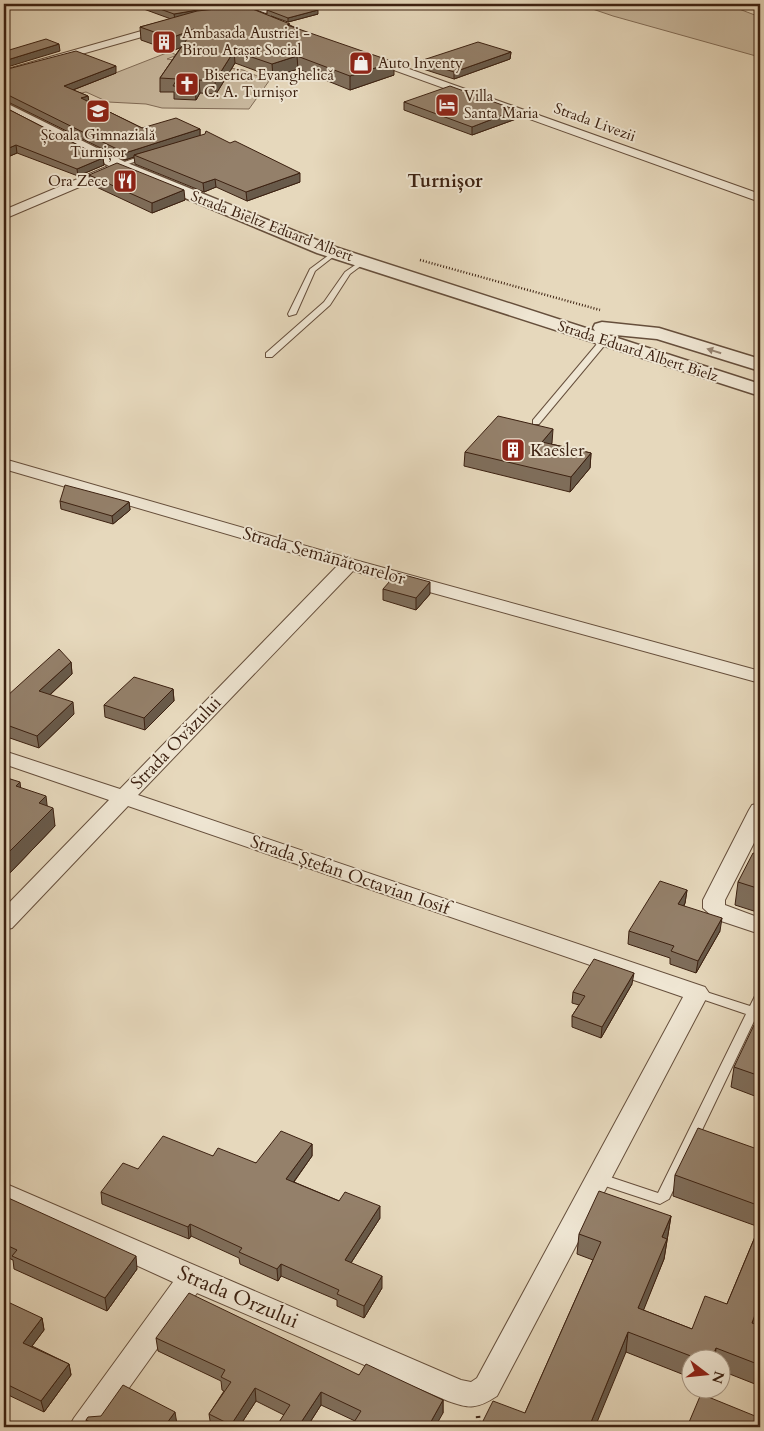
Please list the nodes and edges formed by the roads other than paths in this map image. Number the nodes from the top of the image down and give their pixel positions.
1 (296, 4) edge
2 (222, 9) edge
3 (248, 14) junction
4 (268, 21) edge
5 (178, 24) edge
6 (356, 53) edge
7 (4, 73) edge
8 (4, 106) edge
9 (159, 152) edge
10 (119, 165) junction
11 (760, 198) edge
12 (4, 216) edge
13 (335, 253) junction
14 (363, 262) junction
15 (292, 314) dead end
16 (550, 322) junction
17 (605, 340) junction
18 (269, 354) dead end
19 (760, 365) edge
20 (760, 390) edge
21 (536, 422) dead end
22 (4, 464) edge
23 (349, 564) junction
24 (760, 677) edge
25 (4, 758) edge
26 (123, 798) junction
27 (760, 810) edge
28 (4, 922) edge
29 (760, 926) edge
30 (697, 993) junction
31 (760, 997) edge
32 (757, 1013) edge
33 (598, 1178) junction
34 (4, 1193) edge
35 (192, 1278) junction
36 (84, 1427) edge

1 - 3 street
2 - 3 street
3 - 4 street
5 - 7 street
6 - 11 street, Strada Livezii
8 - 10 street, Strada Bieltz Eduard Albert
9 - 10 lane
10 - 12 street
10 - 13 street, Strada Bieltz Eduard Albert
13 - 14 street, Strada Bieltz Eduard Albert
13 - 15 lane
14 - 16 street, Strada Bieltz Eduard Albert
14 - 18 lane
16 - 17 street, Strada Eduard Albert Bielz
19 -> 16 street, Strada Eduard Albert Bielz
17 - 20 street, Strada Eduard Albert Bielz
17 - 21 lane
22 - 23 street, Strada Semănătoarelor
23 - 24 street, Strada Semănătoarelor
23 - 26 street, Strada Ovăzului
25 - 26 street, Strada Ștefan Octavian Iosif
26 - 28 street, Strada Ovăzului
26 - 30 street, Strada Ștefan Octavian Iosif
27 - 29 street
30 - 32 lane
30 - 33 street
31 - 32 lane
32 - 33 lane
33 - 35 street, Strada Orzului
34 - 35 street, Strada Orzului
35 - 36 street

